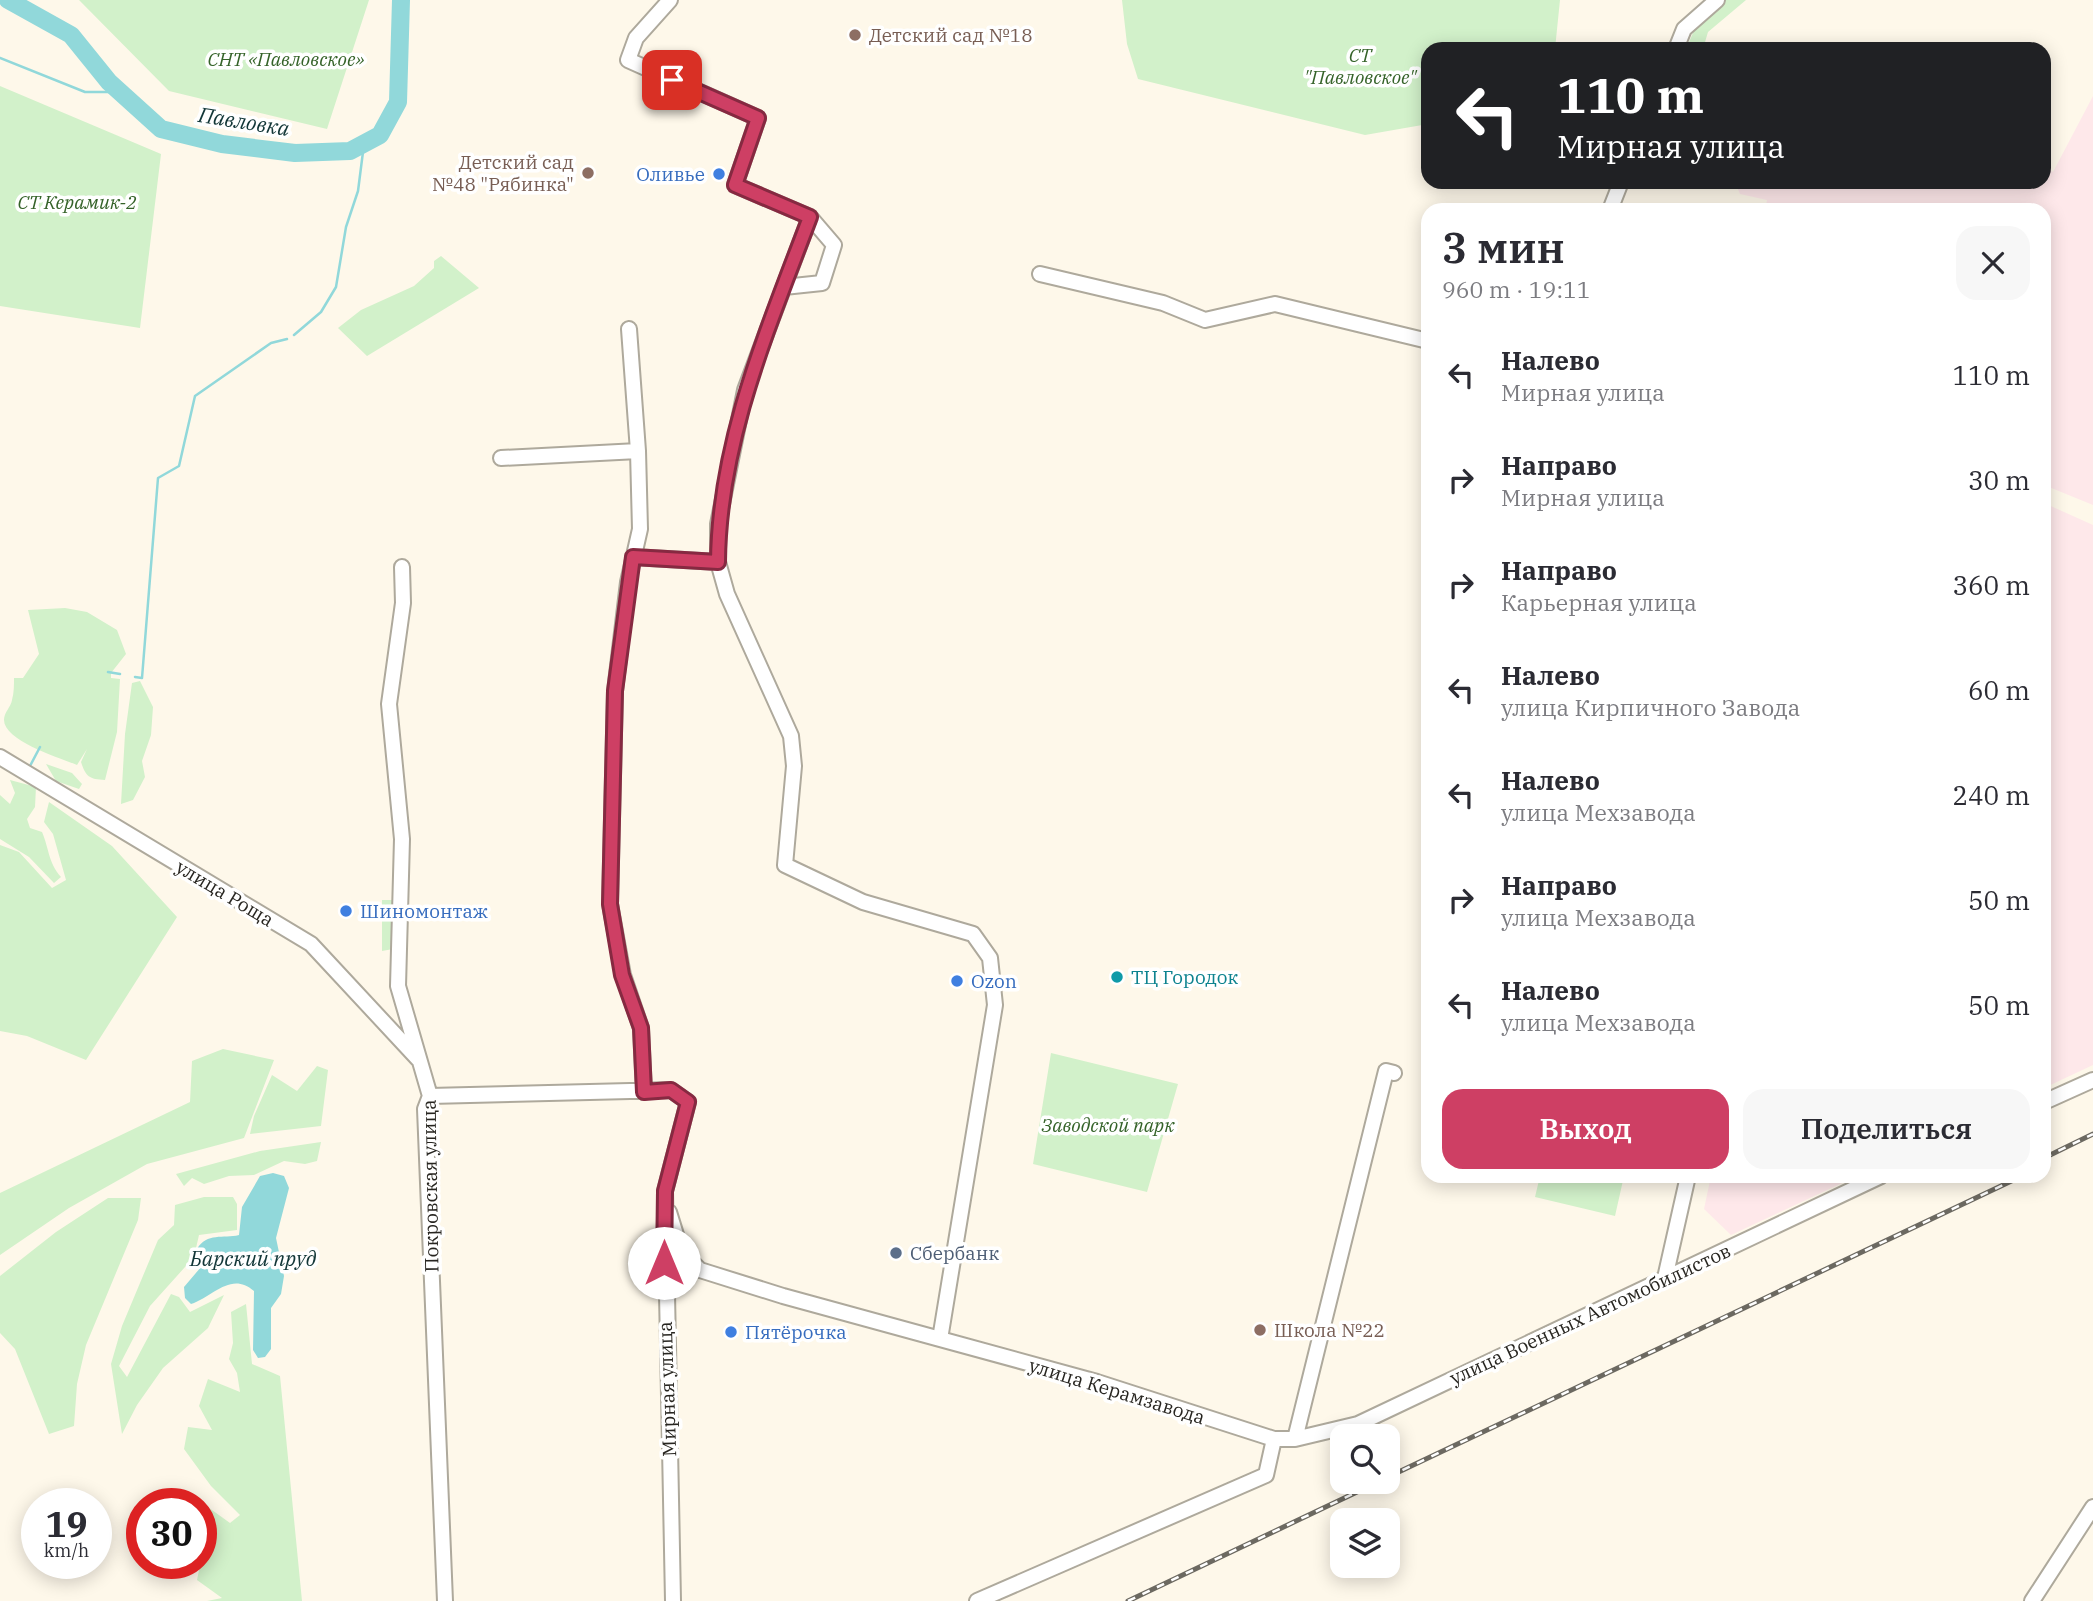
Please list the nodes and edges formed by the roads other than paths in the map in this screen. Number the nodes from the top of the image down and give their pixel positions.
1 (670, 0) edge
2 (1717, 0) edge
3 (1679, 42) edge
4 (810, 217) junction
5 (1040, 274) dead end
6 (784, 287) junction
7 (629, 329) dead end
8 (1421, 339) edge
9 (638, 451) junction
10 (501, 458) dead end
11 (633, 557) junction
12 (718, 562) junction
13 (402, 567) dead end
14 (0, 757) edge
15 (421, 1063) junction
16 (1394, 1073) dead end
17 (2093, 1080) edge
18 (644, 1092) junction
19 (429, 1096) junction
20 (2051, 1099) edge
21 (1686, 1183) edge
22 (1866, 1183) edge
23 (664, 1199) junction
24 (1665, 1278) junction
25 (940, 1339) junction
26 (1275, 1439) junction
27 (1295, 1439) junction
28 (2093, 1507) edge
29 (445, 1601) edge
30 (673, 1601) edge
31 (977, 1601) edge
32 (2032, 1601) edge

1 - 4 street
2 - 3 street
4 - 6 street
4 - 6 street
5 - 8 street
6 - 12 street
7 - 9 street
9 - 10 street
9 - 11 street
11 - 12 street
11 - 18 street
12 - 25 street
13 - 15 street, Покровская улица
14 - 15 street, улица Роща
15 - 19 street, Покровская улица
16 - 27 street
17 - 20 street
18 - 19 street, Мирная улица
18 - 23 street, Мирная улица
19 - 29 street, Покровская улица
21 - 24 street
22 - 24 street, улица Военных Автомобилистов
23 - 25 street, улица Керамзавода
23 - 30 street, Мирная улица
24 - 27 street, улица Военных Автомобилистов
25 - 26 street, улица Керамзавода
26 - 27 street, улица Керамзавода
26 - 31 street
28 - 32 street

